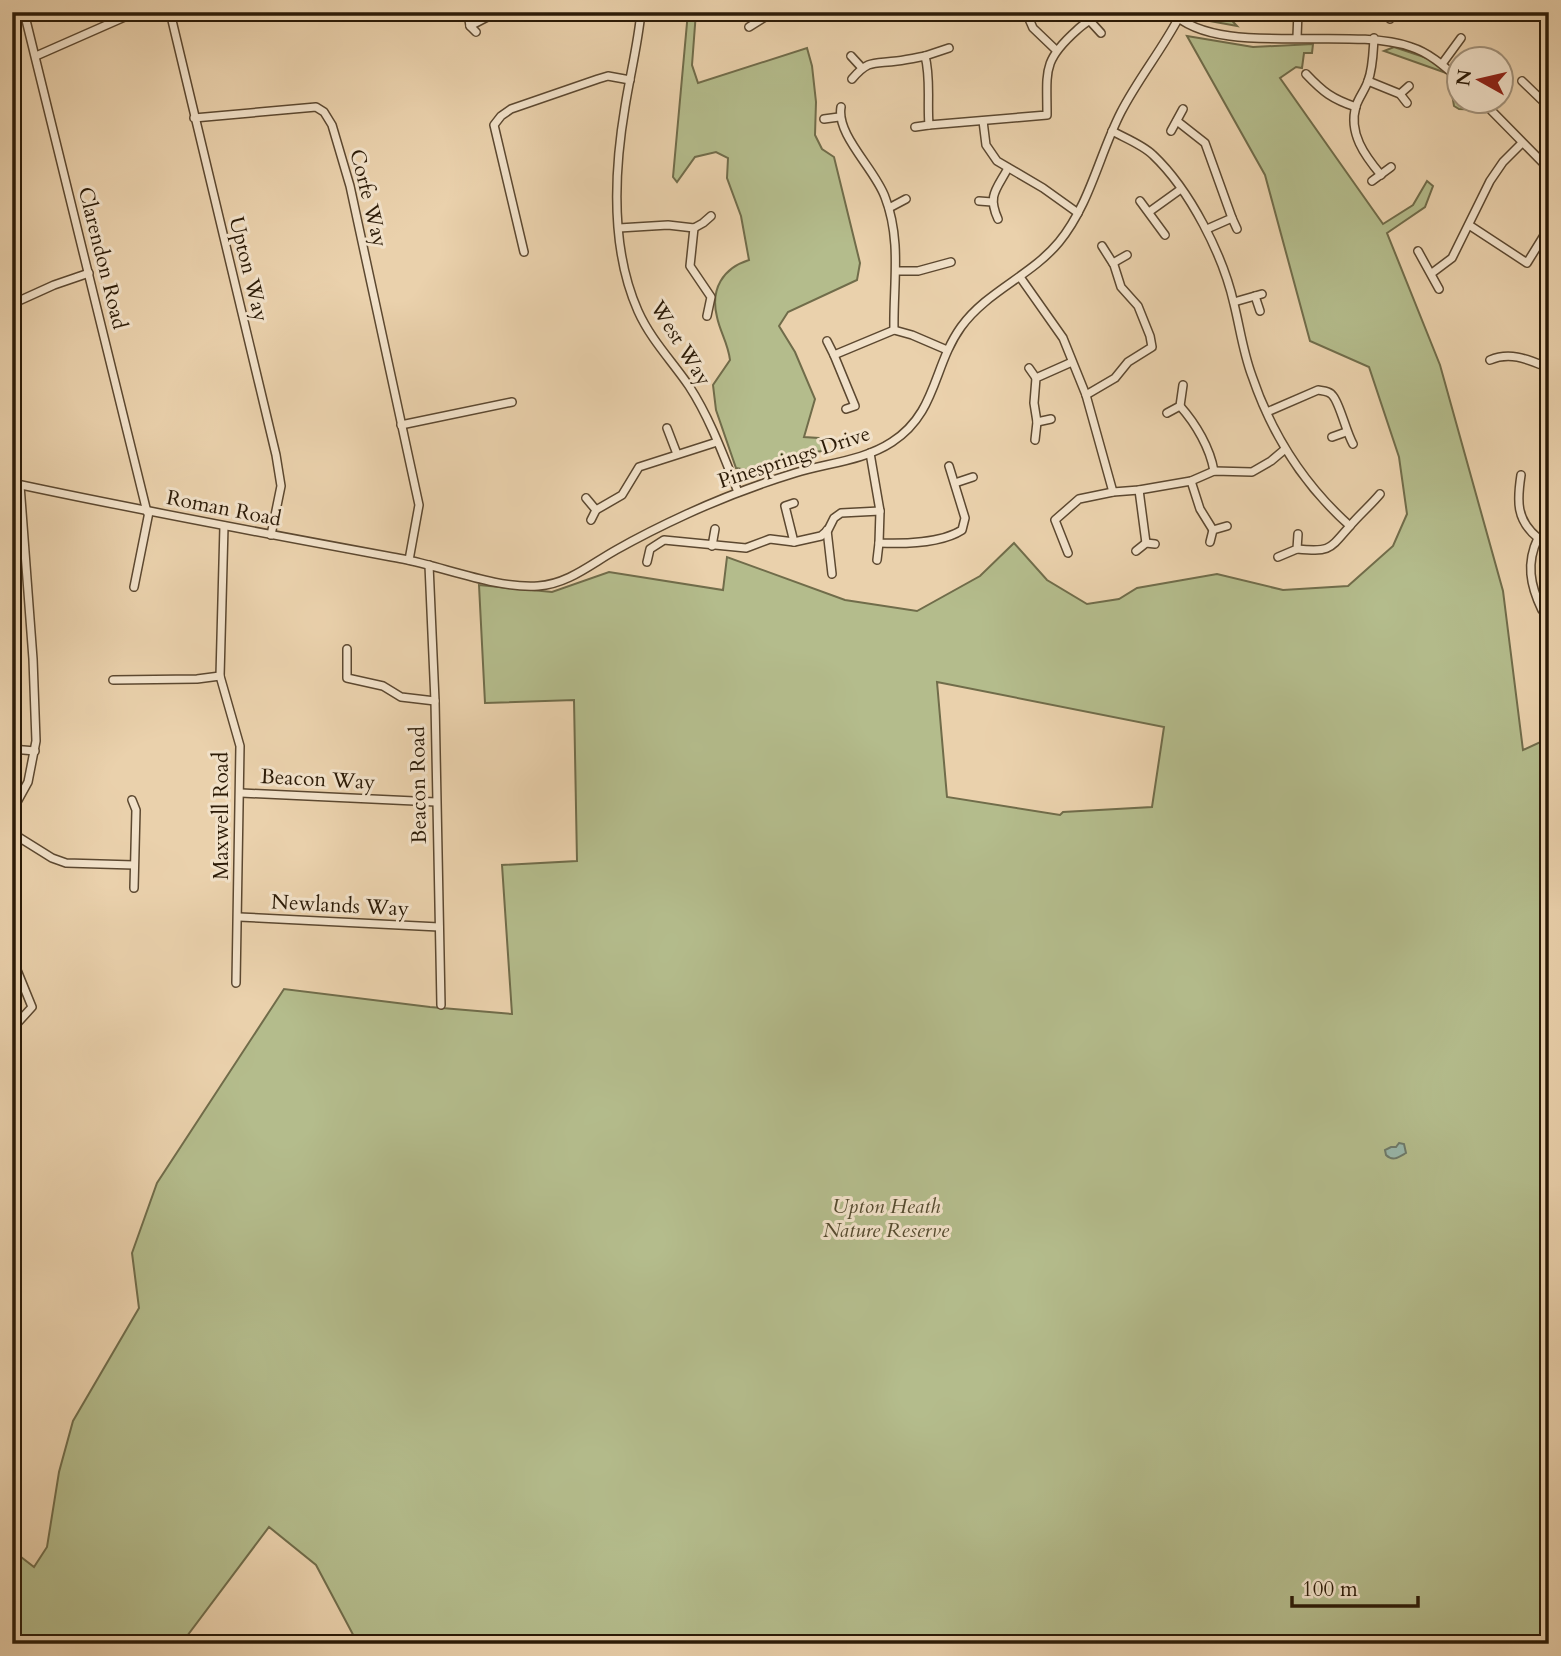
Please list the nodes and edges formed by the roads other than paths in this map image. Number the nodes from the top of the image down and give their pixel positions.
1 (24, 12) edge
2 (136, 12) edge
3 (170, 12) edge
4 (497, 12) edge
5 (641, 12) edge
6 (773, 12) edge
7 (1026, 12) edge
8 (1099, 12) edge
9 (1172, 12) edge
10 (1298, 12) edge
11 (1509, 12) edge
12 (1498, 14) edge
13 (1178, 19) junction
14 (1090, 21) junction
15 (1489, 22) dead end
16 (749, 27) dead end
17 (476, 33) dead end
18 (1101, 33) dead end
19 (1297, 37) junction
20 (1374, 38) junction
21 (1461, 38) dead end
22 (949, 48) dead end
23 (1056, 50) junction
24 (851, 56) dead end
25 (925, 56) junction
26 (36, 57) junction
27 (1441, 64) junction
28 (862, 68) junction
29 (1446, 68) edge
30 (1306, 74) dead end
31 (1324, 77) dead end
32 (852, 79) dead end
33 (630, 80) junction
34 (1368, 81) junction
35 (1522, 81) dead end
36 (1316, 84) junction
37 (1409, 86) dead end
38 (1399, 94) junction
39 (1407, 103) dead end
40 (1548, 106) edge
41 (841, 107) dead end
42 (1356, 107) junction
43 (1183, 109) dead end
44 (1496, 116) edge
45 (839, 117) junction
46 (194, 118) junction
47 (824, 119) dead end
48 (983, 121) junction
49 (1177, 121) junction
50 (929, 125) junction
51 (915, 127) dead end
52 (1112, 131) junction
53 (1171, 131) dead end
54 (1522, 143) junction
55 (1391, 167) dead end
56 (1008, 168) junction
57 (1549, 169) edge
58 (1381, 175) junction
59 (1373, 181) dead end
60 (1181, 190) junction
61 (906, 199) dead end
62 (979, 201) dead end
63 (1140, 201) dead end
64 (992, 202) junction
65 (889, 208) junction
66 (1149, 212) junction
67 (1078, 213) junction
68 (711, 216) dead end
69 (1232, 218) junction
70 (998, 219) dead end
71 (1469, 225) junction
72 (619, 228) junction
73 (694, 228) junction
74 (1207, 229) junction
75 (1237, 229) dead end
76 (1548, 229) edge
77 (1165, 234) dead end
78 (1102, 246) dead end
79 (1418, 251) dead end
80 (524, 252) dead end
81 (1127, 255) dead end
82 (951, 262) dead end
83 (1527, 262) junction
84 (1113, 263) junction
85 (1536, 270) dead end
86 (897, 271) junction
87 (89, 272) junction
88 (1432, 273) junction
89 (1020, 277) junction
90 (1439, 289) dead end
91 (1234, 302) junction
92 (12, 304) edge
93 (1260, 311) dead end
94 (707, 316) dead end
95 (894, 330) junction
96 (827, 341) dead end
97 (1497, 345) dead end
98 (947, 350) junction
99 (834, 355) junction
100 (1501, 355) junction
101 (1490, 360) dead end
102 (1072, 362) junction
103 (1029, 368) dead end
104 (1549, 368) edge
105 (1036, 378) junction
106 (1183, 385) dead end
107 (1086, 395) junction
108 (864, 401) dead end
109 (512, 402) dead end
110 (855, 406) junction
111 (1180, 406) junction
112 (846, 410) dead end
113 (1267, 412) junction
114 (1167, 413) dead end
115 (1051, 419) dead end
116 (1037, 422) junction
117 (401, 425) junction
118 (667, 428) dead end
119 (1346, 432) junction
120 (1332, 437) dead end
121 (1035, 440) dead end
122 (717, 442) junction
123 (1353, 444) dead end
124 (1284, 450) junction
125 (870, 453) junction
126 (677, 454) junction
127 (949, 466) dead end
128 (1214, 471) junction
129 (1521, 475) dead end
130 (973, 477) dead end
131 (1191, 481) junction
132 (955, 482) junction
133 (16, 484) edge
134 (1139, 490) junction
135 (738, 492) junction
136 (1113, 492) junction
137 (1380, 494) dead end
138 (586, 498) dead end
139 (794, 503) dead end
140 (597, 510) junction
141 (880, 511) junction
142 (148, 512) junction
143 (1046, 517) dead end
144 (591, 520) dead end
145 (1055, 520) junction
146 (224, 526) junction
147 (1227, 526) dead end
148 (1350, 526) junction
149 (715, 529) dead end
150 (827, 530) junction
151 (1213, 530) junction
152 (1298, 534) dead end
153 (271, 535) junction
154 (1538, 538) junction
155 (1549, 538) edge
156 (794, 542) junction
157 (1210, 542) dead end
158 (879, 543) junction
159 (712, 546) junction
160 (1297, 550) junction
161 (1136, 551) dead end
162 (1068, 553) dead end
163 (1278, 557) dead end
164 (877, 560) dead end
165 (409, 561) junction
166 (647, 562) dead end
167 (429, 565) junction
168 (832, 574) dead end
169 (134, 587) dead end
170 (1542, 610) dead end
171 (347, 649) dead end
172 (220, 676) junction
173 (113, 680) dead end
174 (435, 701) junction
175 (12, 750) edge
176 (35, 751) junction
177 (241, 793) junction
178 (132, 800) dead end
179 (436, 802) junction
180 (12, 811) edge
181 (12, 834) edge
182 (134, 865) junction
183 (134, 888) dead end
184 (239, 917) junction
185 (439, 927) junction
186 (12, 958) edge
187 (236, 983) dead end
188 (441, 1005) dead end
189 (12, 1029) edge

1 - 26 street, Clarendon Road
2 - 26 street
3 - 46 street, Upton Way
4 - 17 street
5 - 33 street, West Way
6 - 16 street
7 - 23 street
8 - 14 street
9 - 13 street
10 - 19 street
11 - 12 street
12 - 15 street
13 - 19 street
13 - 52 street, Pinesprings Drive
14 - 18 street
14 - 23 street
19 - 20 street
20 - 27 street
20 - 34 street
21 - 27 street
22 - 25 street
23 - 48 street
24 - 28 street
25 - 28 street
25 - 50 street
26 - 87 street, Clarendon Road
27 - 29 street
28 - 32 street
30 - 36 street
31 - 36 street
33 - 72 street, West Way
33 - 80 street
34 - 38 street
34 - 42 street
35 - 40 street
36 - 42 street
37 - 38 street
38 - 39 street
41 - 45 street
42 - 58 street
43 - 49 street
44 - 54 street
45 - 47 street
45 - 65 street
46 - 117 street, Corfe Way
46 - 153 street, Upton Way
48 - 50 street
48 - 56 street
49 - 53 street
49 - 69 street
50 - 51 street
52 - 60 street
52 - 67 street, Pinesprings Drive
54 - 57 street
54 - 71 street
55 - 58 street
56 - 64 street
56 - 67 street
58 - 59 street
60 - 66 street
60 - 74 street
61 - 65 street
62 - 64 street
63 - 66 street
64 - 70 street
65 - 86 street
66 - 77 street
67 - 89 street, Pinesprings Drive
68 - 73 street
69 - 74 street
69 - 75 street
71 - 83 street
71 - 88 street
72 - 73 street
72 - 122 street, West Way
73 - 94 street
74 - 91 street
76 - 83 street
78 - 84 street
79 - 88 street
81 - 84 street
82 - 86 street
83 - 85 street
84 - 107 street
86 - 95 street
87 - 92 street
87 - 142 street, Clarendon Road
88 - 90 street
89 - 98 street, Pinesprings Drive
89 - 102 street
91 - 93 street
91 - 113 street
95 - 98 street
95 - 99 street
96 - 99 street
97 - 100 street
98 - 125 street, Pinesprings Drive
99 - 110 street
100 - 101 street
100 - 104 street
102 - 105 street
102 - 107 street
103 - 105 street
105 - 116 street
106 - 111 street
107 - 136 street
108 - 110 street
109 - 117 street
110 - 112 street
111 - 114 street
111 - 128 street
113 - 119 street
113 - 124 street
115 - 116 street
116 - 121 street
117 - 165 street, Corfe Way
118 - 126 street
119 - 120 street
119 - 123 street
122 - 126 street
122 - 135 street, West Way
124 - 128 street
124 - 148 street
125 - 135 street, Pinesprings Drive
125 - 141 street
126 - 140 street
127 - 132 street
128 - 131 street
129 - 154 street
130 - 132 street
131 - 134 street
131 - 151 street
132 - 158 street
133 - 142 street, Roman Road
133 - 176 street
134 - 136 street
134 - 161 street
135 - 167 street, Pinesprings Drive
136 - 145 street
137 - 148 street
138 - 140 street
139 - 156 street
140 - 144 street
141 - 150 street
141 - 158 street
142 - 146 street, Roman Road
142 - 169 street
143 - 145 street
145 - 162 street
146 - 153 street, Roman Road
146 - 172 street, Maxwell Road
147 - 151 street
148 - 160 street
149 - 159 street
150 - 156 street
150 - 168 street
151 - 157 street
152 - 160 street
153 - 165 street, Roman Road
154 - 155 street
154 - 170 street
156 - 159 street
158 - 164 street
159 - 166 street
160 - 163 street
165 - 167 street, Roman Road
167 - 174 street, Beacon Road
171 - 174 street
172 - 173 street
172 - 177 street, Maxwell Road
174 - 179 street, Beacon Road
175 - 176 street
176 - 180 street
177 - 179 street, Beacon Way
177 - 184 street, Maxwell Road
178 - 182 street
179 - 185 street, Beacon Road
181 - 182 street
182 - 183 street
184 - 185 street, Newlands Way
184 - 187 street, Maxwell Road
185 - 188 street, Beacon Road
186 - 189 street

